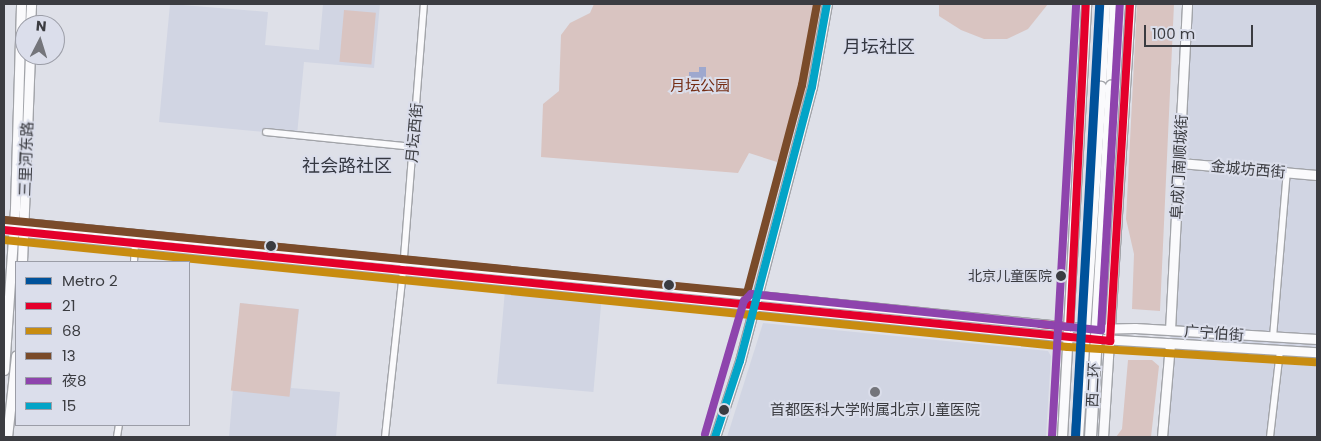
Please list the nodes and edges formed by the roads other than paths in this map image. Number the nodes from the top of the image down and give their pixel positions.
1 (21, 4) edge
2 (424, 4) edge
3 (827, 4) edge
4 (1086, 4) edge
5 (1104, 4) edge
6 (1116, 4) edge
7 (1130, 4) edge
8 (1187, 4) edge
9 (30, 65) edge
10 (266, 132) dead end
11 (413, 147) junction
12 (1180, 163) junction
13 (1287, 172) junction
14 (1317, 174) edge
15 (4, 221) edge
16 (14, 226) junction
17 (24, 227) junction
18 (4, 230) edge
19 (135, 244) junction
20 (22, 261) edge
21 (134, 261) edge
22 (1074, 265) junction
23 (403, 266) junction
24 (1094, 266) junction
25 (1113, 268) junction
26 (755, 300) junction
27 (1070, 327) junction
28 (1110, 328) junction
29 (1091, 329) junction
30 (1170, 330) junction
31 (1069, 337) junction
32 (1273, 337) junction
33 (1090, 339) junction
34 (1317, 339) edge
35 (1110, 341) junction
36 (1170, 343) junction
37 (1280, 350) junction
38 (1317, 352) edge
39 (15, 363) edge
40 (4, 370) edge
41 (6, 437) edge
42 (385, 437) edge
43 (715, 437) edge
44 (1062, 437) edge
45 (1077, 437) edge
46 (1090, 437) edge
47 (1103, 437) edge
48 (1162, 437) edge
49 (1270, 437) edge

1 - 16 main road, 三里河东路
2 - 11 street, 月坛西街
3 - 26 main road
4 - 22 main road
5 - 45 highway, 西二环, bridge
6 - 46 highway, 西二环, bridge
7 - 25 main road
8 - 12 main road, 阜成门南顺城街
9 - 17 main road, 三里河东路
10 - 11 street
11 - 23 street, 月坛西街
12 - 13 main road, 金城坊西街
12 - 30 main road, 阜成门南顺城街
13 - 14 main road, 金城坊西街
13 - 32 street
15 - 16 main road
16 - 17 main road
16 - 18 main road
16 - 40 main road, 三里河东路
17 - 19 main road
17 - 20 main road, 三里河东路
17 - 23 main road
19 - 21 street
19 - 23 main road
22 - 24 main road
22 - 27 main road
23 - 26 main road
23 - 42 street, 月坛西街
24 - 25 main road
24 - 29 main road
25 - 28 main road
26 - 27 main road, 广宁伯街
26 - 31 main road, 广宁伯街
26 - 43 main road
27 - 29 main road, 广宁伯街
27 - 31 main road
28 - 29 main road, 广宁伯街
28 - 30 main road, 广宁伯街
28 - 35 main road
29 - 33 main road
30 - 32 main road, 广宁伯街
31 - 33 main road, 广宁伯街
31 - 44 main road
32 - 34 main road, 广宁伯街
33 - 35 main road, 广宁伯街
35 - 36 main road, 广宁伯街
35 - 47 main road
36 - 37 main road, 广宁伯街
36 - 48 main road
37 - 38 main road, 广宁伯街
37 - 49 street
39 - 41 main road

